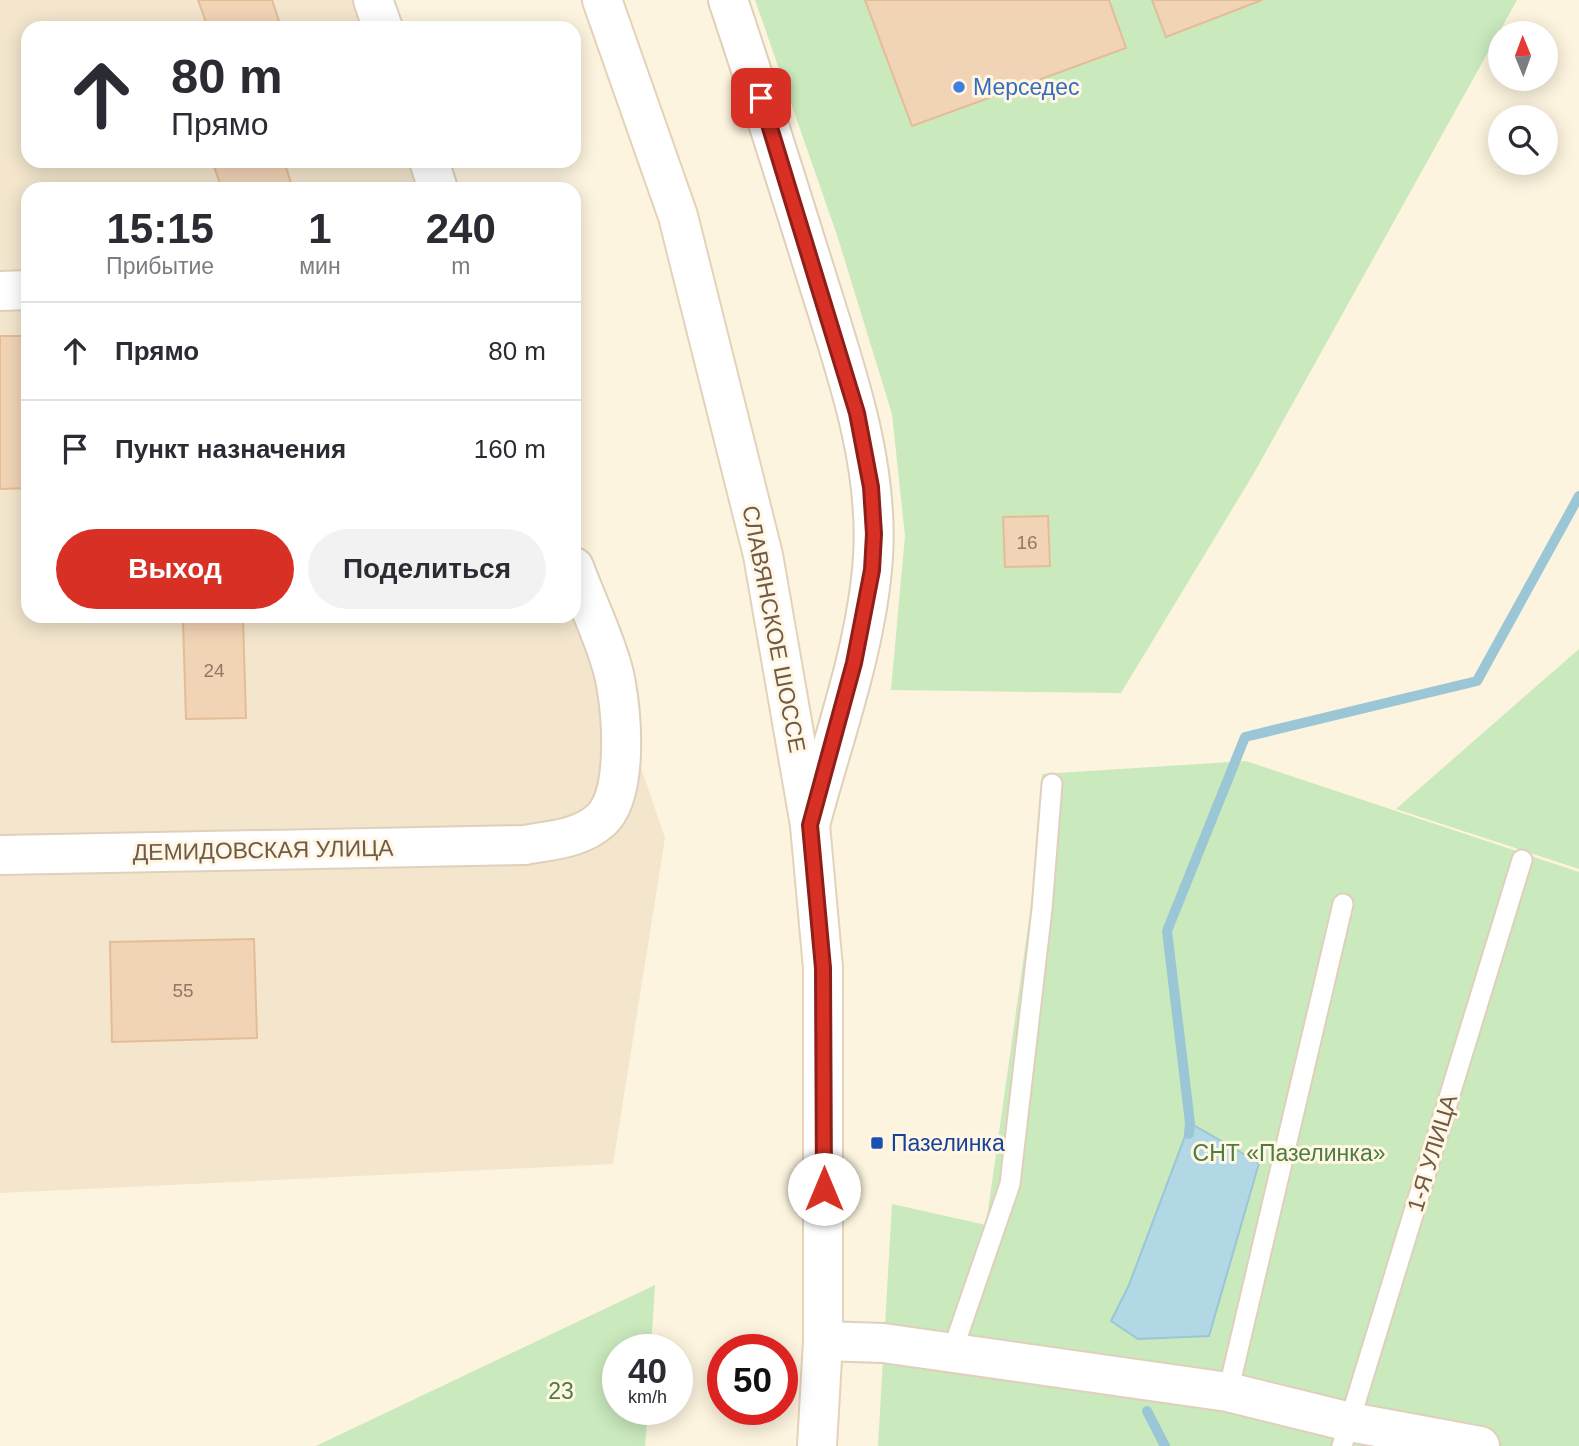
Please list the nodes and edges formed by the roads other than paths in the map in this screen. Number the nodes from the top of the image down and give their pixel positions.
1 (373, 0) edge
2 (602, 0) edge
3 (727, 0) edge
4 (380, 21) edge
5 (21, 290) edge
6 (0, 291) edge
7 (581, 586) edge
8 (1052, 784) dead end
9 (810, 825) junction
10 (0, 855) edge
11 (1522, 860) dead end
12 (1343, 904) dead end
13 (823, 1341) junction
14 (952, 1352) junction
15 (1228, 1392) junction
16 (1346, 1434) edge
17 (817, 1446) edge
18 (1480, 1446) edge

1 - 4 street
2 - 9 street, СЛАВЯНСКОЕ ШОССЕ
3 - 9 street
5 - 6 street
7 - 10 street, ДЕМИДОВСКАЯ УЛИЦА
8 - 14 lane
9 - 13 street, СЛАВЯНСКОЕ ШОССЕ
11 - 16 lane, 1-Я УЛИЦА
12 - 15 lane
13 - 14 street
13 - 17 street, СЛАВЯНСКОЕ ШОССЕ
14 - 15 street
15 - 16 street
16 - 18 street

